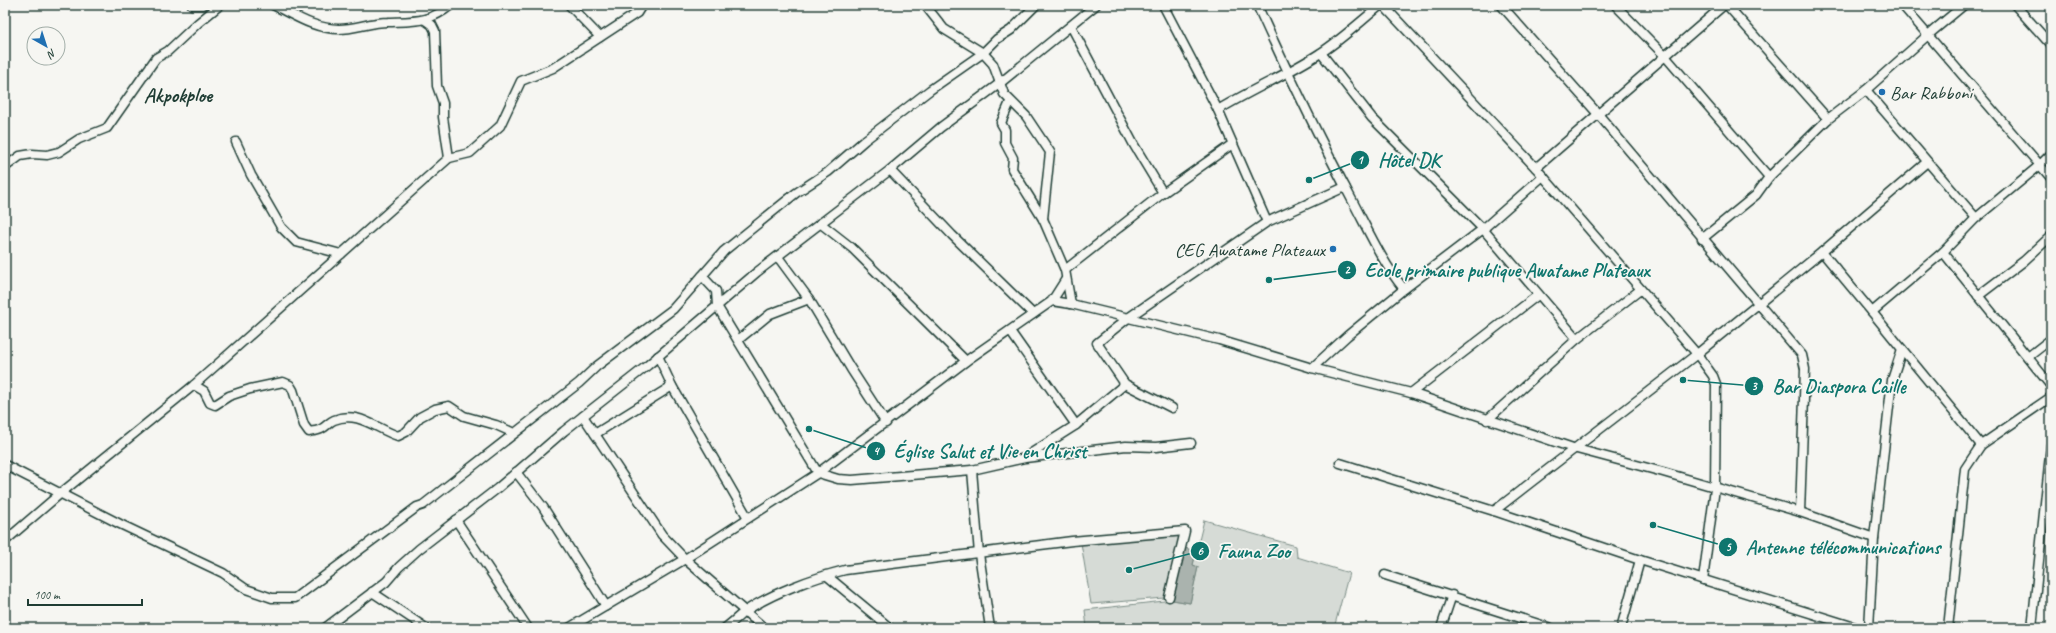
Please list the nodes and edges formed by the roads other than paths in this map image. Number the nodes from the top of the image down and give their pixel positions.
1 (192, 5) edge
2 (203, 5) edge
3 (220, 5) edge
4 (273, 5) edge
5 (451, 5) edge
6 (569, 5) edge
7 (642, 5) edge
8 (925, 5) edge
9 (1036, 5) edge
10 (1096, 5) edge
11 (1163, 5) edge
12 (1257, 5) edge
13 (1382, 5) edge
14 (1501, 5) edge
15 (1616, 5) edge
16 (1724, 5) edge
17 (1727, 5) edge
18 (1902, 5) edge
19 (1964, 5) edge
20 (2015, 5) edge
21 (425, 20) junction
22 (1071, 26) junction
23 (1928, 35) junction
24 (600, 37) junction
25 (2051, 45) edge
26 (1321, 53) junction
27 (982, 54) junction
28 (1665, 56) junction
29 (1288, 73) junction
30 (999, 84) junction
31 (1866, 90) junction
32 (1010, 102) junction
33 (1218, 110) junction
34 (1598, 114) junction
35 (1828, 119) junction
36 (236, 142) dead end
37 (1232, 145) junction
38 (2051, 154) edge
39 (449, 158) junction
40 (1927, 162) junction
41 (2040, 166) junction
42 (5, 167) edge
43 (1536, 168) junction
44 (890, 170) junction
45 (1543, 176) junction
46 (1769, 177) junction
47 (2051, 178) edge
48 (1345, 187) junction
49 (1163, 192) junction
50 (1976, 218) junction
51 (1043, 219) junction
52 (820, 222) junction
53 (1267, 222) junction
54 (1483, 229) junction
55 (2051, 236) edge
56 (1702, 239) junction
57 (1822, 252) junction
58 (1943, 252) junction
59 (342, 254) junction
60 (778, 257) junction
61 (1066, 274) junction
62 (702, 276) junction
63 (1404, 289) junction
64 (1640, 290) junction
65 (1538, 295) junction
66 (1978, 296) junction
67 (809, 298) junction
68 (1052, 301) junction
69 (1072, 304) junction
70 (1758, 304) junction
71 (717, 306) junction
72 (1872, 312) junction
73 (1033, 314) junction
74 (1128, 318) junction
75 (1010, 331) junction
76 (1577, 339) junction
77 (2051, 339) edge
78 (738, 340) junction
79 (1902, 349) junction
80 (1697, 354) junction
81 (658, 356) junction
82 (2028, 357) junction
83 (966, 361) junction
84 (1312, 368) junction
85 (1125, 384) junction
86 (194, 385) junction
87 (672, 386) junction
88 (2051, 386) edge
89 (1411, 393) junction
90 (2051, 397) edge
91 (1172, 408) dead end
92 (583, 416) junction
93 (1487, 420) junction
94 (886, 423) junction
95 (1076, 425) junction
96 (514, 433) junction
97 (595, 434) junction
98 (1191, 443) dead end
99 (1981, 445) junction
100 (2051, 445) edge
101 (1573, 448) junction
102 (1025, 458) junction
103 (1340, 463) dead end
104 (5, 465) edge
105 (972, 470) junction
106 (516, 472) junction
107 (818, 473) junction
108 (1715, 488) junction
109 (61, 493) junction
110 (1494, 511) junction
111 (1800, 512) junction
112 (748, 518) junction
113 (456, 520) junction
114 (1874, 538) junction
115 (5, 541) edge
116 (979, 554) junction
117 (685, 559) junction
118 (1640, 560) junction
119 (826, 575) junction
120 (1385, 575) dead end
121 (1703, 580) junction
122 (372, 592) junction
123 (1452, 595) junction
124 (1169, 598) dead end
125 (606, 606) junction
126 (745, 612) junction
127 (1529, 625) edge
128 (325, 628) edge
129 (426, 628) edge
130 (528, 628) edge
131 (569, 628) edge
132 (725, 628) edge
133 (764, 628) edge
134 (890, 628) edge
135 (990, 628) edge
136 (1441, 628) edge
137 (1551, 628) edge
138 (1621, 628) edge
139 (1858, 628) edge
140 (1869, 628) edge
141 (1948, 628) edge
142 (2032, 628) edge

1 - 2 street
3 - 42 street
4 - 21 street
5 - 21 street
6 - 24 street
7 - 24 street
8 - 27 street
9 - 27 street
10 - 22 street
11 - 33 street
12 - 29 street
13 - 26 street
13 - 43 street
14 - 34 street
15 - 28 street
16 - 28 street
17 - 35 street
18 - 23 street
19 - 23 street
20 - 25 street
21 - 39 street
22 - 30 street
22 - 49 street
23 - 31 street
23 - 41 street
24 - 39 street
26 - 29 street
26 - 54 street
27 - 30 street
27 - 62 street
28 - 34 street
28 - 46 street
29 - 33 street
29 - 48 street
30 - 32 street
30 - 44 street
31 - 35 street
31 - 40 street
32 - 51 street
32 - 51 street
33 - 37 street
34 - 43 street
34 - 56 street
35 - 46 street
36 - 59 street
37 - 49 street
37 - 53 street
38 - 41 street
39 - 59 street
40 - 50 street
40 - 57 street
41 - 47 street
41 - 50 street
43 - 45 street
44 - 52 street
44 - 73 street
45 - 54 street
45 - 64 street
46 - 56 street
48 - 53 street
48 - 63 street
49 - 61 street
50 - 58 street
51 - 61 street
52 - 60 street
52 - 83 street
53 - 74 street
54 - 63 street
54 - 65 street
55 - 66 street
56 - 70 street
57 - 70 street
57 - 72 street
58 - 66 street
58 - 72 street
59 - 86 street
60 - 67 street
60 - 71 street
61 - 68 street
61 - 69 street
62 - 71 street
62 - 96 street
63 - 84 street
64 - 76 street
64 - 80 street
65 - 76 street
65 - 89 street
66 - 82 street
67 - 78 street
67 - 94 street
68 - 69 street
68 - 73 street
69 - 74 street
70 - 80 street
70 - 111 street
71 - 78 street
71 - 81 street
72 - 79 street
73 - 75 street
74 - 84 street
74 - 85 street
75 - 83 street
75 - 95 street
76 - 93 street
77 - 82 street
78 - 107 street
79 - 99 street
79 - 114 street
80 - 101 street
80 - 108 street
81 - 87 street
81 - 92 street
82 - 88 street
83 - 94 street
84 - 89 street
85 - 91 street
85 - 95 street
86 - 96 street
86 - 109 street
87 - 97 street
87 - 112 street
89 - 93 street
90 - 99 street
92 - 97 street
92 - 106 street
93 - 101 street
94 - 107 street
95 - 102 street
96 - 109 street
97 - 117 street
98 - 102 street
99 - 141 street
100 - 142 street
101 - 108 street
101 - 110 street
102 - 105 street
103 - 110 street
104 - 109 street
105 - 107 street
105 - 116 street
106 - 113 street
106 - 125 street
107 - 112 street
108 - 111 street
108 - 121 street
109 - 115 street
110 - 118 street
111 - 114 street
112 - 117 street
113 - 122 street
113 - 130 street
114 - 140 street
116 - 119 street
116 - 124 street
116 - 135 street
117 - 125 street
117 - 126 street
118 - 121 street
118 - 138 street
119 - 126 street
119 - 134 street
120 - 123 street
121 - 139 street
122 - 128 street
122 - 129 street
123 - 127 street
123 - 136 street
125 - 131 street
126 - 132 street
126 - 133 street
127 - 137 street

